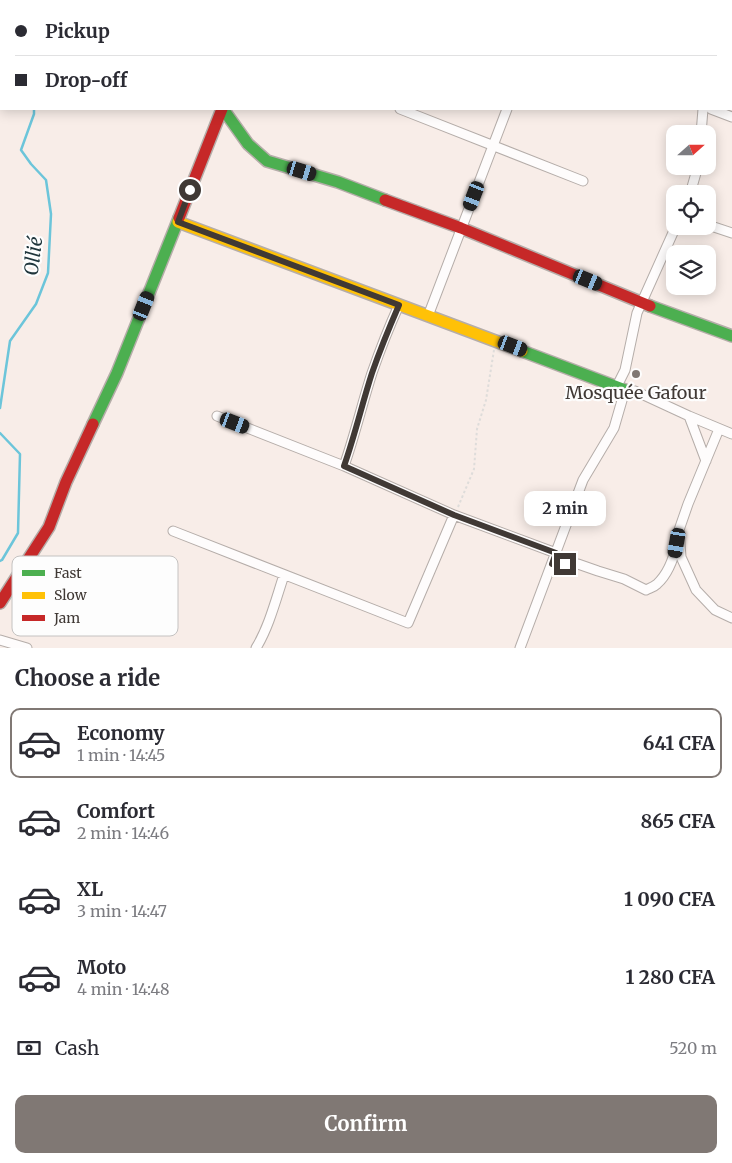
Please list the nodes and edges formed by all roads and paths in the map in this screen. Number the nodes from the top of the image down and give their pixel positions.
1 (223, 110) edge
2 (224, 110) edge
3 (403, 110) edge
4 (507, 110) edge
5 (703, 110) edge
6 (714, 110) edge
7 (732, 117) edge
8 (702, 125) edge
9 (493, 146) junction
10 (583, 182) dead end
11 (178, 222) junction
12 (461, 228) junction
13 (716, 228) edge
14 (732, 233) edge
15 (672, 235) edge
16 (642, 303) junction
17 (399, 305) junction
18 (428, 316) junction
19 (732, 336) edge
20 (495, 340) junction
21 (621, 388) junction
22 (217, 416) dead end
23 (689, 416) junction
24 (719, 429) junction
25 (732, 434) edge
26 (706, 461) junction
27 (344, 466) junction
28 (454, 515) junction
29 (679, 530) junction
30 (174, 531) dead end
31 (556, 553) junction
32 (30, 556) edge
33 (552, 564) junction
34 (284, 576) junction
35 (12, 584) edge
36 (0, 603) edge
37 (732, 618) edge
38 (0, 640) edge
39 (27, 648) edge
40 (256, 648) edge
41 (520, 648) edge

1 - 11 street
2 - 12 street
3 - 9 street
4 - 9 street
5 - 8 street
6 - 7 street
9 - 10 street
9 - 12 street
11 - 17 street
11 - 32 street
12 - 16 street
12 - 18 street
13 - 14 street
15 - 16 street
16 - 19 street
16 - 21 street
17 - 18 street
17 - 27 street
18 - 20 street
20 - 21 street
20 - 28 path
21 - 23 street
21 - 31 street
22 - 27 street
23 - 24 street
23 - 26 street
24 - 25 street
24 - 26 street
26 - 29 street
27 - 28 street
28 - 31 street
28 - 34 street
29 - 33 street
29 - 37 street
30 - 34 street
31 - 33 street
33 - 41 street
34 - 40 street
35 - 36 street
38 - 39 street

